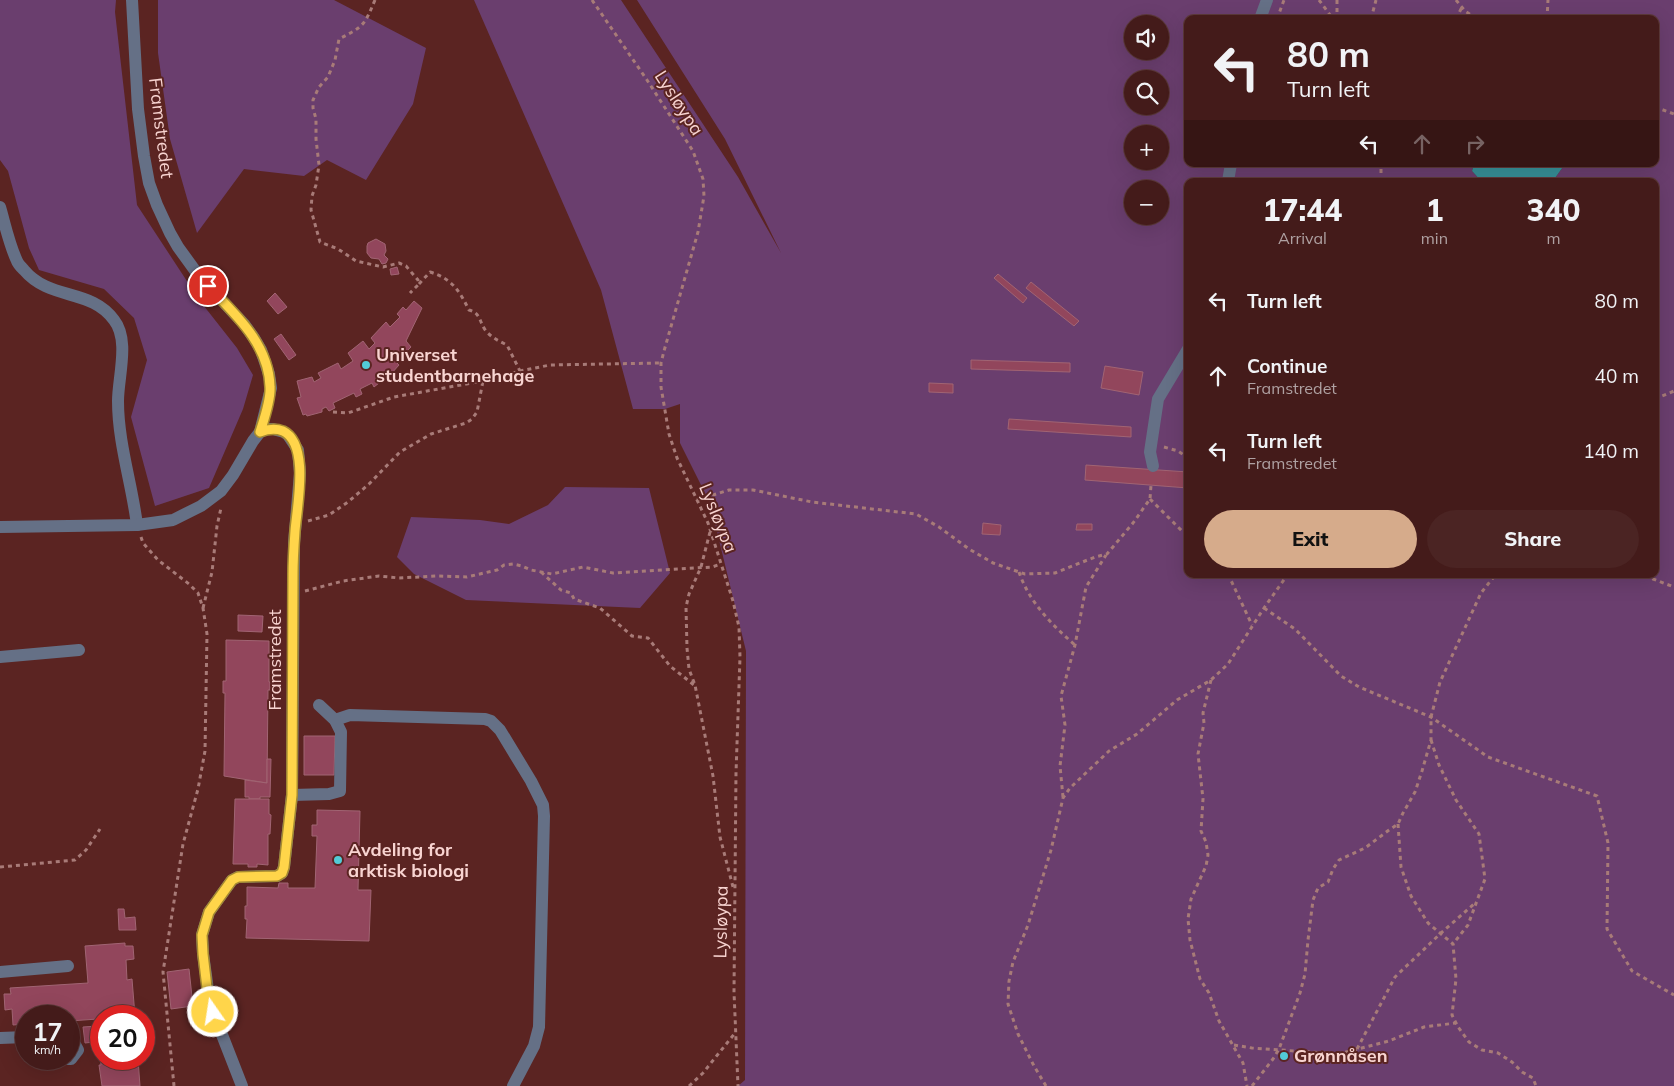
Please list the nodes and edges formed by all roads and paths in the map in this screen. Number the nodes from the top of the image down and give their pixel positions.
1 (132, 0) edge
2 (375, 0) edge
3 (592, 0) edge
4 (1267, 0) edge
5 (1284, 0) edge
6 (1319, 0) edge
7 (1337, 0) edge
8 (1376, 0) edge
9 (1456, 0) edge
10 (1548, 0) edge
11 (1462, 7) junction
12 (1261, 15) edge
13 (1278, 15) edge
14 (1329, 15) edge
15 (1337, 15) edge
16 (1372, 15) edge
17 (1458, 15) edge
18 (1472, 15) edge
19 (1547, 15) edge
20 (1659, 108) edge
21 (1674, 114) edge
22 (0, 207) edge
23 (418, 285) junction
24 (410, 293) dead end
25 (1184, 356) edge
26 (661, 363) junction
27 (520, 371) junction
28 (483, 381) junction
29 (1674, 391) edge
30 (1659, 397) edge
31 (334, 412) dead end
32 (260, 432) junction
33 (1152, 443) junction
34 (1184, 455) edge
35 (1153, 466) dead end
36 (228, 482) junction
37 (1151, 485) dead end
38 (1150, 499) junction
39 (697, 500) junction
40 (296, 523) junction
41 (137, 524) junction
42 (0, 527) edge
43 (710, 532) junction
44 (1184, 533) edge
45 (1106, 554) junction
46 (721, 564) junction
47 (701, 568) junction
48 (540, 572) junction
49 (1019, 572) junction
50 (1230, 578) edge
51 (1285, 578) edge
52 (1493, 578) edge
53 (1652, 578) edge
54 (1674, 587) edge
55 (293, 592) junction
56 (203, 608) junction
57 (1264, 608) junction
58 (1252, 626) junction
59 (1075, 645) junction
60 (79, 650) dead end
61 (0, 657) edge
62 (1211, 680) junction
63 (695, 685) junction
64 (319, 705) dead end
65 (1431, 717) junction
66 (335, 720) junction
67 (1431, 740) junction
68 (292, 795) junction
69 (1063, 798) junction
70 (1398, 824) junction
71 (100, 829) dead end
72 (0, 867) edge
73 (734, 890) junction
74 (1476, 902) junction
75 (1441, 933) junction
76 (1454, 944) junction
77 (68, 966) dead end
78 (0, 972) edge
79 (1674, 995) edge
80 (1456, 1023) junction
81 (735, 1033) junction
82 (15, 1037) edge
83 (0, 1038) edge
84 (1233, 1045) junction
85 (1279, 1049) junction
86 (1357, 1049) junction
87 (174, 1086) edge
88 (242, 1086) edge
89 (513, 1086) edge
90 (689, 1086) edge
91 (738, 1086) edge
92 (1046, 1086) edge
93 (1247, 1086) edge
94 (1252, 1086) edge
95 (1536, 1086) edge

1 - 32 street, Framstredet
2 - 23 path
3 - 26 path, Lysløypa
4 - 12 street
5 - 13 path
6 - 14 path
7 - 15 path
8 - 16 path
9 - 11 path
10 - 19 path
11 - 17 path
11 - 18 path
20 - 21 path
22 - 41 street
23 - 24 path
23 - 27 path
25 - 33 street
26 - 27 path
26 - 39 path, Lysløypa
27 - 28 path
28 - 31 path
28 - 40 path
29 - 30 path
32 - 36 street, Framstredet
32 - 40 street, Framstredet
33 - 34 path
33 - 35 street
36 - 41 street, Framstredet
36 - 56 path
37 - 38 path
38 - 44 path
38 - 45 path
39 - 43 path, Lysløypa
39 - 49 path
40 - 55 street, Framstredet
41 - 42 street, Framstredet
41 - 56 path
43 - 46 path, Lysløypa
43 - 47 path
45 - 49 path
45 - 59 path
46 - 47 path
46 - 73 path, Lysløypa
47 - 48 path
47 - 63 path
48 - 55 path
48 - 63 path
49 - 59 path
50 - 58 path
51 - 57 path
52 - 65 path
53 - 54 path
55 - 68 street, Framstredet
56 - 87 path
57 - 58 path
57 - 65 path
58 - 62 path
59 - 69 path
60 - 61 street
62 - 69 path
62 - 84 path
63 - 73 path
64 - 66 street
65 - 67 path
65 - 79 path
66 - 68 street
66 - 89 street
67 - 70 path
67 - 74 path
68 - 88 street, Framstredet
69 - 92 path
70 - 75 path
70 - 85 path
71 - 72 path
73 - 81 path, Lysløypa
74 - 75 path
74 - 76 path
75 - 76 path
75 - 86 path
76 - 80 path
77 - 78 street
80 - 86 path
80 - 95 path
81 - 90 path
81 - 91 path, Lysløypa
82 - 83 street
84 - 85 path
84 - 93 path
85 - 86 path
85 - 94 path

